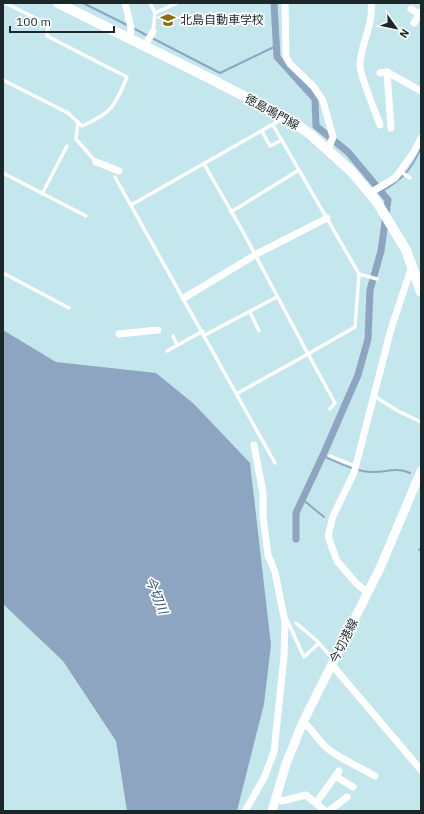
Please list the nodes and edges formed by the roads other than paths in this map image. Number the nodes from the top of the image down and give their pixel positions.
1 (5, 3) edge
2 (58, 3) edge
3 (125, 3) edge
4 (150, 3) edge
5 (177, 3) edge
6 (285, 3) edge
7 (371, 3) edge
8 (412, 9) dead end
9 (155, 13) junction
10 (421, 13) edge
11 (414, 23) dead end
12 (153, 32) joint
13 (130, 38) junction
14 (145, 45) junction
15 (3, 80) edge
16 (421, 91) edge
17 (285, 118) junction
18 (78, 122) junction
19 (273, 124) junction
20 (380, 125) dead end
21 (391, 128) dead end
22 (262, 131) junction
23 (421, 138) edge
24 (282, 140) junction
25 (67, 146) dead end
26 (418, 149) edge
27 (328, 150) junction
28 (96, 162) joint
29 (204, 164) junction
30 (119, 170) dead end
31 (299, 170) junction
32 (400, 171) junction
33 (3, 173) edge
34 (115, 178) dead end
35 (410, 178) dead end
36 (370, 193) junction
37 (42, 194) junction
38 (131, 205) junction
39 (232, 212) junction
40 (86, 216) dead end
41 (327, 218) junction
42 (255, 255) junction
43 (412, 266) junction
44 (3, 273) edge
45 (359, 274) junction
46 (377, 279) dead end
47 (421, 292) edge
48 (278, 297) junction
49 (184, 298) junction
50 (69, 308) dead end
51 (250, 312) junction
52 (158, 330) dead end
53 (259, 331) dead end
54 (204, 333) junction
55 (119, 334) dead end
56 (173, 336) dead end
57 (177, 345) junction
58 (167, 351) dead end
59 (308, 354) junction
60 (238, 393) junction
61 (374, 396) junction
62 (330, 409) dead end
63 (421, 422) edge
64 (254, 445) dead end
65 (330, 456) dead end
66 (275, 463) dead end
67 (355, 466) junction
68 (421, 472) edge
69 (368, 593) junction
70 (282, 610) junction
71 (296, 623) dead end
72 (318, 643) junction
73 (334, 663) junction
74 (303, 722) junction
75 (421, 770) edge
76 (374, 776) dead end
77 (352, 787) dead end
78 (276, 798) junction
79 (347, 798) dead end
80 (316, 803) junction
81 (245, 811) edge
82 (272, 811) edge
83 (325, 811) edge
84 (329, 811) edge

1 - 18 lane
2 - 13 main road, 徳島鳴門線
3 - 13 street
4 - 9 lane
5 - 9 lane
6 - 27 street
7 - 20 street
8 - 10 street
9 - 12 lane
10 - 11 street
12 - 14 street
13 - 14 main road, 徳島鳴門線
14 - 17 main road, 徳島鳴門線
15 - 18 lane
16 - 21 street
17 - 19 lane
17 - 27 main road, 徳島鳴門線
18 - 28 lane
19 - 22 lane
19 - 24 lane
22 - 24 lane
22 - 29 lane
23 - 26 street
24 - 31 lane
25 - 37 lane
26 - 32 street
27 - 36 main road, 徳島鳴門線
28 - 30 street
29 - 38 lane
29 - 39 lane
31 - 39 lane
31 - 41 lane
32 - 35 lane
32 - 36 street
33 - 37 lane
34 - 38 lane
36 - 43 main road, 徳島鳴門線
37 - 40 lane
38 - 49 lane
39 - 42 lane
41 - 42 street
41 - 45 lane
42 - 48 lane
42 - 49 street
43 - 47 main road, 徳島鳴門線
43 - 61 street
44 - 50 lane
45 - 46 lane
45 - 59 lane
48 - 51 lane
48 - 59 lane
49 - 54 lane
51 - 53 lane
51 - 54 lane
52 - 55 street
54 - 57 lane
54 - 60 lane
56 - 57 lane
57 - 58 lane
59 - 60 lane
59 - 62 lane
60 - 66 lane
61 - 63 lane
61 - 67 street
64 - 70 street
65 - 67 lane
67 - 69 street
68 - 69 main road, 今切港線
69 - 73 main road, 今切港線
70 - 72 lane
70 - 81 street
71 - 72 lane
72 - 73 lane
73 - 74 main road, 今切港線
73 - 75 street
74 - 76 street
74 - 78 main road, 今切港線
77 - 80 street
78 - 80 street
78 - 82 main road, 今切港線
79 - 84 street
80 - 83 street

